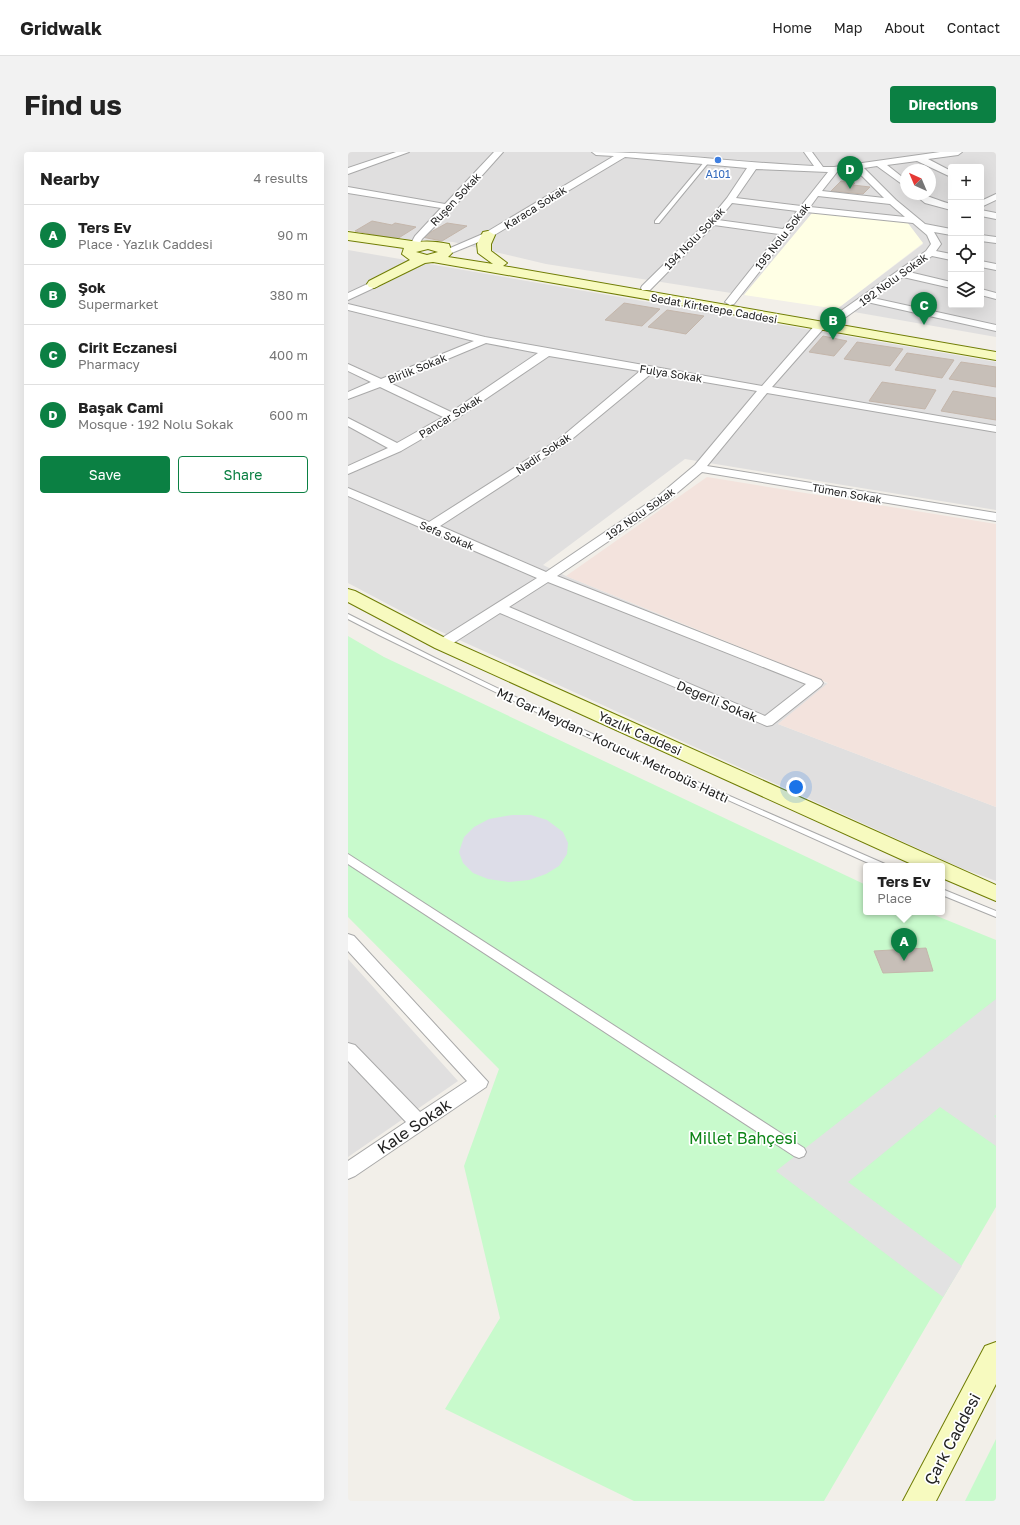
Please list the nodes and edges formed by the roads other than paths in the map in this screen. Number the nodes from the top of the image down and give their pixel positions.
1 (405, 152) edge
2 (499, 152) edge
3 (596, 152) edge
4 (808, 152) edge
5 (885, 152) edge
6 (958, 152) edge
7 (641, 154) edge
8 (730, 154) dead end
9 (930, 154) edge
10 (622, 155) junction
11 (919, 158) junction
12 (897, 161) junction
13 (708, 162) junction
14 (725, 164) junction
15 (880, 164) junction
16 (753, 166) junction
17 (858, 168) junction
18 (820, 169) junction
19 (834, 170) junction
20 (348, 171) edge
21 (948, 172) edge
22 (900, 179) edge
23 (348, 190) edge
24 (984, 192) edge
25 (817, 193) junction
26 (995, 198) edge
27 (730, 200) junction
28 (927, 200) edge
29 (892, 202) junction
30 (984, 203) edge
31 (449, 207) junction
32 (948, 207) edge
33 (803, 209) junction
34 (984, 214) edge
35 (996, 216) edge
36 (657, 222) dead end
37 (712, 222) junction
38 (920, 224) junction
39 (948, 231) edge
40 (785, 232) junction
41 (348, 236) edge
42 (488, 236) junction
43 (984, 238) edge
44 (996, 240) edge
45 (348, 245) edge
46 (427, 252) junction
47 (930, 253) junction
48 (948, 256) edge
49 (500, 263) junction
50 (984, 265) edge
51 (996, 267) edge
52 (900, 273) junction
53 (374, 284) joint
54 (948, 284) edge
55 (646, 288) junction
56 (984, 293) edge
57 (996, 296) edge
58 (348, 297) edge
59 (865, 299) junction
60 (730, 302) junction
61 (348, 307) edge
62 (835, 320) junction
63 (820, 326) junction
64 (996, 328) edge
65 (485, 340) junction
66 (996, 348) edge
67 (547, 352) junction
68 (996, 356) edge
69 (348, 367) edge
70 (650, 369) junction
71 (381, 383) junction
72 (764, 389) junction
73 (348, 396) edge
74 (452, 417) junction
75 (348, 421) edge
76 (996, 429) edge
77 (398, 448) junction
78 (699, 468) junction
79 (348, 470) edge
80 (348, 492) edge
81 (996, 518) edge
82 (430, 527) junction
83 (547, 577) junction
84 (348, 596) edge
85 (498, 607) junction
86 (348, 616) edge
87 (442, 644) junction
88 (348, 858) edge
89 (875, 863) edge
90 (928, 863) edge
91 (945, 870) edge
92 (945, 893) edge
93 (996, 894) edge
94 (996, 914) edge
95 (348, 940) edge
96 (348, 1050) edge
97 (419, 1123) junction
98 (799, 1152) dead end
99 (348, 1171) edge
100 (996, 1356) edge
101 (919, 1501) edge

1 - 20 street
2 - 31 street, Ruşen Sokak
3 - 10 street
4 - 18 street
5 - 12 street
6 - 9 street
7 - 10 street
7 - 13 street
8 - 14 street
9 - 11 street
10 - 42 street, Karaca Sokak
11 - 12 street
11 - 21 street
12 - 15 street
13 - 14 street
13 - 36 lane
14 - 16 street
15 - 17 street
15 - 22 street
16 - 18 street
16 - 27 street, 194 Nolu Sokak
17 - 19 street
17 - 29 street, 192 Nolu Sokak
18 - 19 street
19 - 25 street, 195 Nolu Sokak
23 - 31 street
24 - 26 street
25 - 29 street
25 - 33 street, 195 Nolu Sokak
26 - 30 street
27 - 33 street
27 - 37 street, 194 Nolu Sokak
28 - 32 street
29 - 38 street, 192 Nolu Sokak
31 - 46 street, Ruşen Sokak
33 - 38 street
33 - 40 street, 195 Nolu Sokak
34 - 35 street
37 - 40 street
37 - 55 street, 194 Nolu Sokak
38 - 39 street
38 - 47 street, 192 Nolu Sokak
40 - 60 street, 195 Nolu Sokak
41 - 46 main road, Sedat Kirtetepe Caddesi
42 - 46 street, Karaca Sokak
42 - 49 main road
43 - 44 street
45 - 46 main road, Sedat Kirtetepe Caddesi
46 - 49 main road, Sedat Kirtetepe Caddesi
46 - 53 main road
46 - 63 main road, Sedat Kirtetepe Caddesi
47 - 48 street
47 - 52 street, 192 Nolu Sokak
49 - 55 main road, Sedat Kirtetepe Caddesi
50 - 51 street
52 - 54 street
52 - 59 street, 192 Nolu Sokak
53 - 58 street
55 - 60 main road, Sedat Kirtetepe Caddesi
56 - 57 street
59 - 62 street, 192 Nolu Sokak
59 - 64 street
60 - 62 main road, Sedat Kirtetepe Caddesi
61 - 65 street, Fulya Sokak
62 - 66 main road, Sedat Kirtetepe Caddesi
63 - 68 main road, Sedat Kirtetepe Caddesi
63 - 72 street, 192 Nolu Sokak
65 - 67 street, Fulya Sokak
65 - 71 street, Birlik Sokak
67 - 70 street, Fulya Sokak
67 - 74 street, Pancar Sokak
69 - 71 street
70 - 72 street, Fulya Sokak
70 - 82 street, Nadir Sokak
71 - 73 street, Birlik Sokak
71 - 74 street
72 - 76 street, Fulya Sokak
72 - 78 street, 192 Nolu Sokak
74 - 77 street, Pancar Sokak
75 - 77 street
77 - 79 street, Pancar Sokak
78 - 81 street, Tümen Sokak
78 - 83 street, 192 Nolu Sokak
80 - 82 street, Sefa Sokak
82 - 83 street, Sefa Sokak
83 - 85 street, 192 Nolu Sokak
83 - 85 street, Değerli Sokak
84 - 87 main road, Yazlık Caddesi
85 - 87 street, 192 Nolu Sokak
86 - 89 lane, M1 Gar Meydan - Korucuk Metrobüs Hattı
87 - 90 main road, Yazlık Caddesi
88 - 98 street
91 - 93 main road
92 - 94 lane
95 - 97 street, Kale Sokak
96 - 97 street
97 - 99 street, Kale Sokak
100 - 101 main road, Çark Caddesi

